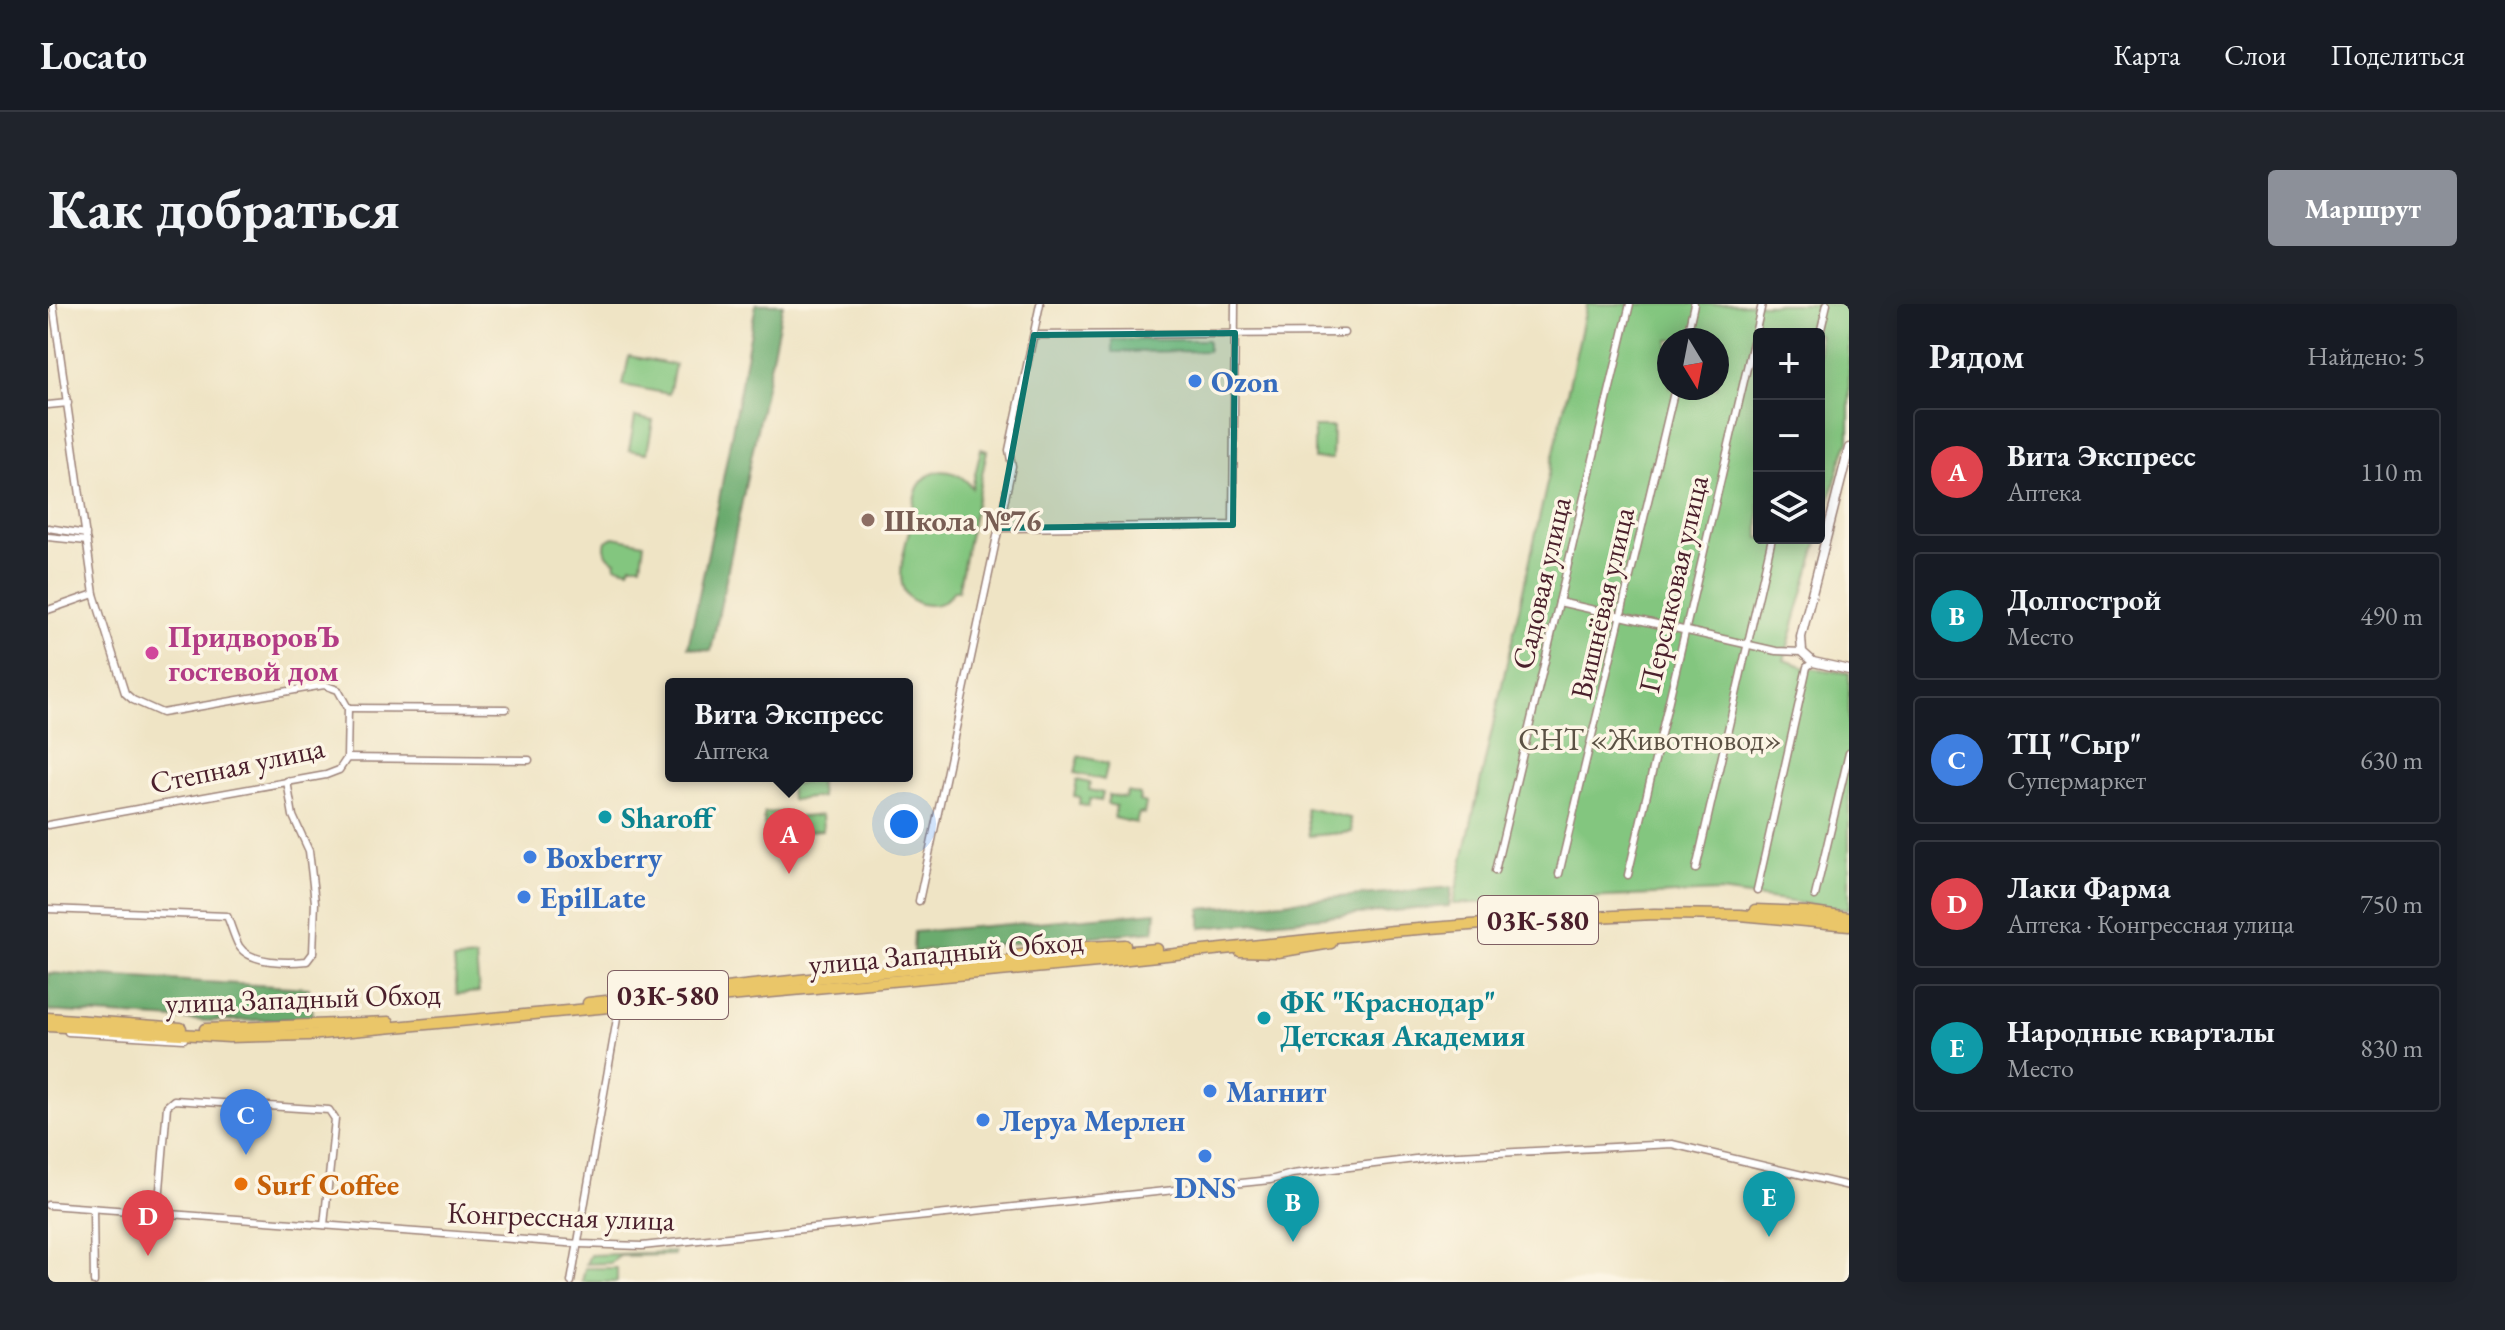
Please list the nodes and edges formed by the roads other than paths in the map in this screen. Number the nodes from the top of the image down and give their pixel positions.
1 (53, 304) edge
2 (1040, 304) edge
3 (1235, 304) edge
4 (1630, 304) edge
5 (1694, 304) edge
6 (1762, 304) edge
7 (1827, 304) edge
8 (1689, 328) edge
9 (1821, 328) edge
10 (1235, 333) junction
11 (1344, 333) dead end
12 (1034, 335) junction
13 (1672, 400) edge
14 (68, 403) junction
15 (48, 405) edge
16 (1849, 448) edge
17 (48, 528) edge
18 (998, 528) junction
19 (48, 537) edge
20 (86, 537) junction
21 (1771, 544) edge
22 (94, 594) junction
23 (1559, 602) junction
24 (48, 610) edge
25 (1622, 616) junction
26 (1686, 629) junction
27 (1748, 645) junction
28 (1802, 652) junction
29 (1813, 662) junction
30 (1849, 670) edge
31 (348, 708) junction
32 (506, 709) dead end
33 (1849, 753) edge
34 (347, 758) junction
35 (529, 760) dead end
36 (287, 781) junction
37 (48, 825) edge
38 (1696, 869) dead end
39 (1495, 871) dead end
40 (1559, 874) dead end
41 (1628, 875) dead end
42 (1757, 890) dead end
43 (1815, 896) dead end
44 (919, 901) dead end
45 (48, 909) edge
46 (1849, 918) edge
47 (1849, 925) edge
48 (619, 1007) junction
49 (48, 1018) edge
50 (48, 1028) edge
51 (1849, 1186) edge
52 (48, 1205) edge
53 (93, 1208) junction
54 (158, 1213) junction
55 (324, 1225) junction
56 (580, 1244) junction
57 (94, 1282) edge
58 (571, 1282) edge

1 - 14 street
2 - 12 street
3 - 10 street
4 - 23 street, Садовая улица
5 - 8 street
6 - 26 street, Персиковая улица
7 - 9 street
10 - 11 street
10 - 12 street
10 - 18 street
12 - 18 street
13 - 25 street, Вишнёвая улица
14 - 15 street
14 - 20 street
16 - 28 street
17 - 20 street
18 - 44 street
19 - 20 street
20 - 22 street
21 - 27 street
22 - 24 street
22 - 31 street
23 - 25 street
23 - 39 street, Садовая улица
25 - 26 street
25 - 40 street, Вишнёвая улица
26 - 27 street
26 - 41 street, Персиковая улица
27 - 28 street
27 - 38 street
28 - 29 street
29 - 30 street
29 - 42 street
31 - 32 street, Степная улица
31 - 34 street
33 - 43 street
34 - 35 street, Степная улица
34 - 36 street, Степная улица
36 - 37 street, Степная улица
36 - 45 street
46 - 49 highway, улица Западный Обход / 03К-580
47 - 48 highway, улица Западный Обход / 03К-580
48 - 50 highway, улица Западный Обход / 03К-580
48 - 56 street
51 - 56 street, Конгрессная улица
52 - 53 street, Конгрессная улица
53 - 54 street, Конгрессная улица
53 - 57 street
54 - 55 street, Конгрессная улица
54 - 55 street
55 - 56 street, Конгрессная улица
56 - 58 street

